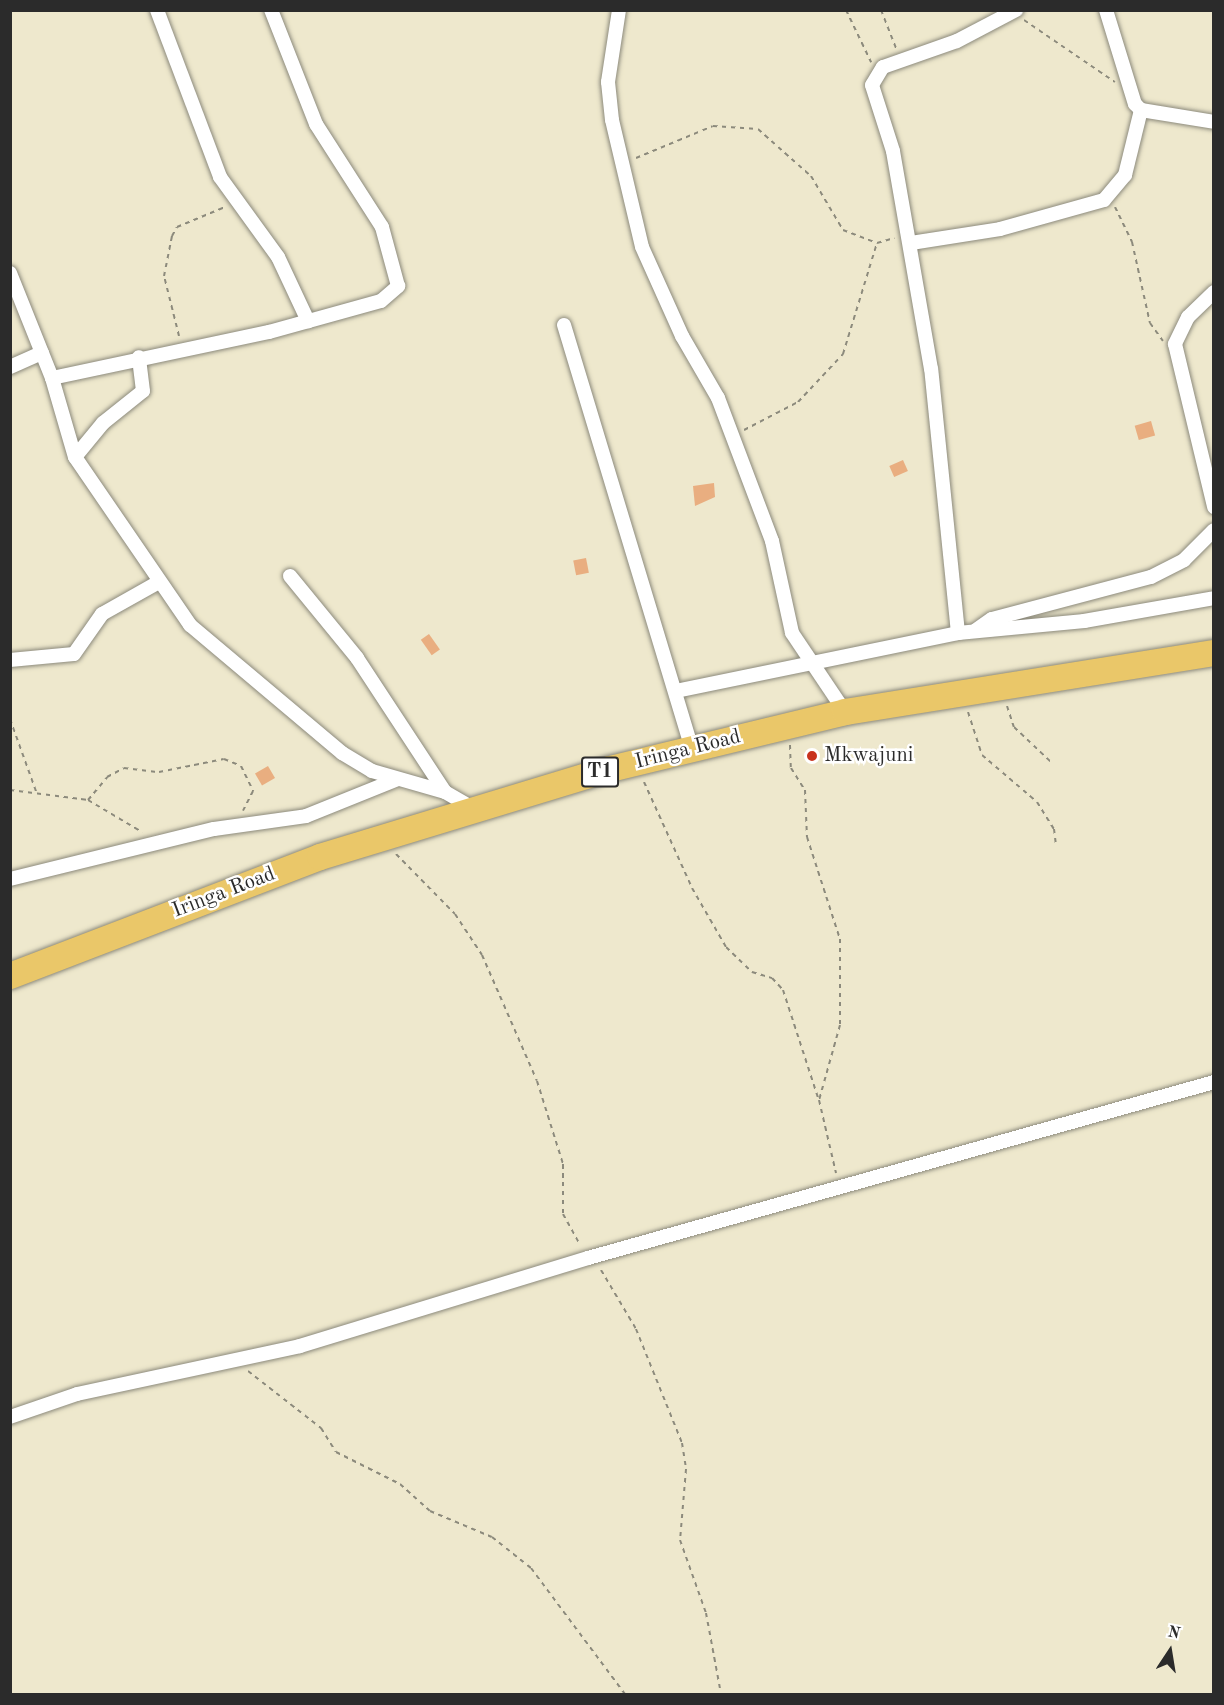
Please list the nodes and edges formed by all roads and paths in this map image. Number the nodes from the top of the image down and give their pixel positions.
1 (158, 10) edge
2 (271, 10) edge
3 (619, 10) edge
4 (846, 10) edge
5 (880, 10) edge
6 (1106, 10) edge
7 (1016, 11) edge
8 (901, 59) junction
9 (877, 74) junction
10 (1126, 87) junction
11 (1142, 110) junction
12 (1214, 122) edge
13 (624, 164) junction
14 (1112, 195) junction
15 (237, 204) junction
16 (910, 239) junction
17 (877, 243) junction
18 (10, 273) edge
19 (1214, 292) edge
20 (308, 321) junction
21 (564, 325) dead end
22 (180, 348) junction
23 (42, 353) junction
24 (1177, 356) junction
25 (139, 357) junction
26 (10, 367) edge
27 (52, 378) junction
28 (731, 437) junction
29 (75, 457) junction
30 (1214, 507) edge
31 (1214, 530) edge
32 (290, 576) dead end
33 (158, 583) junction
34 (1214, 598) edge
35 (975, 631) junction
36 (958, 633) junction
37 (1214, 653) edge
38 (10, 660) edge
39 (816, 664) junction
40 (1004, 682) junction
41 (964, 689) junction
42 (676, 692) junction
43 (845, 712) junction
44 (10, 719) edge
45 (796, 724) junction
46 (692, 749) junction
47 (1050, 761) dead end
48 (636, 762) junction
49 (398, 779) junction
50 (10, 790) edge
51 (445, 792) junction
52 (37, 794) junction
53 (88, 800) junction
54 (473, 808) junction
55 (233, 826) junction
56 (382, 839) junction
57 (164, 840) junction
58 (1056, 846) dead end
59 (10, 879) edge
60 (10, 976) edge
61 (1214, 1082) edge
62 (819, 1100) junction
63 (834, 1188) junction
64 (588, 1258) junction
65 (237, 1361) junction
66 (10, 1417) edge
67 (625, 1695) edge
68 (721, 1695) edge

1 - 15 street
2 - 20 street
3 - 13 street
4 - 9 path
5 - 8 path
6 - 10 street
7 - 8 street
7 - 10 path
8 - 9 street
9 - 16 street
10 - 11 street
11 - 12 street
11 - 14 street
13 - 17 path
13 - 28 street
14 - 16 street
14 - 24 path
15 - 20 street
15 - 22 path
16 - 17 path
16 - 36 street
17 - 28 path
18 - 23 street
19 - 24 street
20 - 22 street
21 - 42 street
22 - 25 street
23 - 26 street
23 - 27 street
24 - 30 street
25 - 27 street
25 - 29 street
27 - 29 street
28 - 39 street
29 - 33 street
31 - 35 street
32 - 51 street
33 - 38 street
33 - 49 street
34 - 35 street
35 - 36 street
36 - 39 street
37 - 40 highway, Iringa Road / T1
39 - 42 street
39 - 43 street
40 - 41 highway, Iringa Road / T1
40 - 47 path
41 - 43 highway, Iringa Road / T1
41 - 58 path
42 - 46 street
43 - 45 highway, Iringa Road / T1
44 - 52 path
45 - 46 highway, Iringa Road / T1
45 - 62 path
46 - 48 highway, Iringa Road / T1
48 - 54 highway, Iringa Road / T1
48 - 62 path
49 - 51 street
49 - 55 street
50 - 52 path
51 - 54 street
52 - 53 path
53 - 55 path
53 - 57 path
54 - 56 highway, Iringa Road / T1
55 - 57 street
56 - 60 highway, Iringa Road / T1
56 - 64 path
57 - 59 street
61 - 63 street
62 - 63 path
63 - 64 street
64 - 65 street
64 - 68 path
65 - 66 street
65 - 67 path

